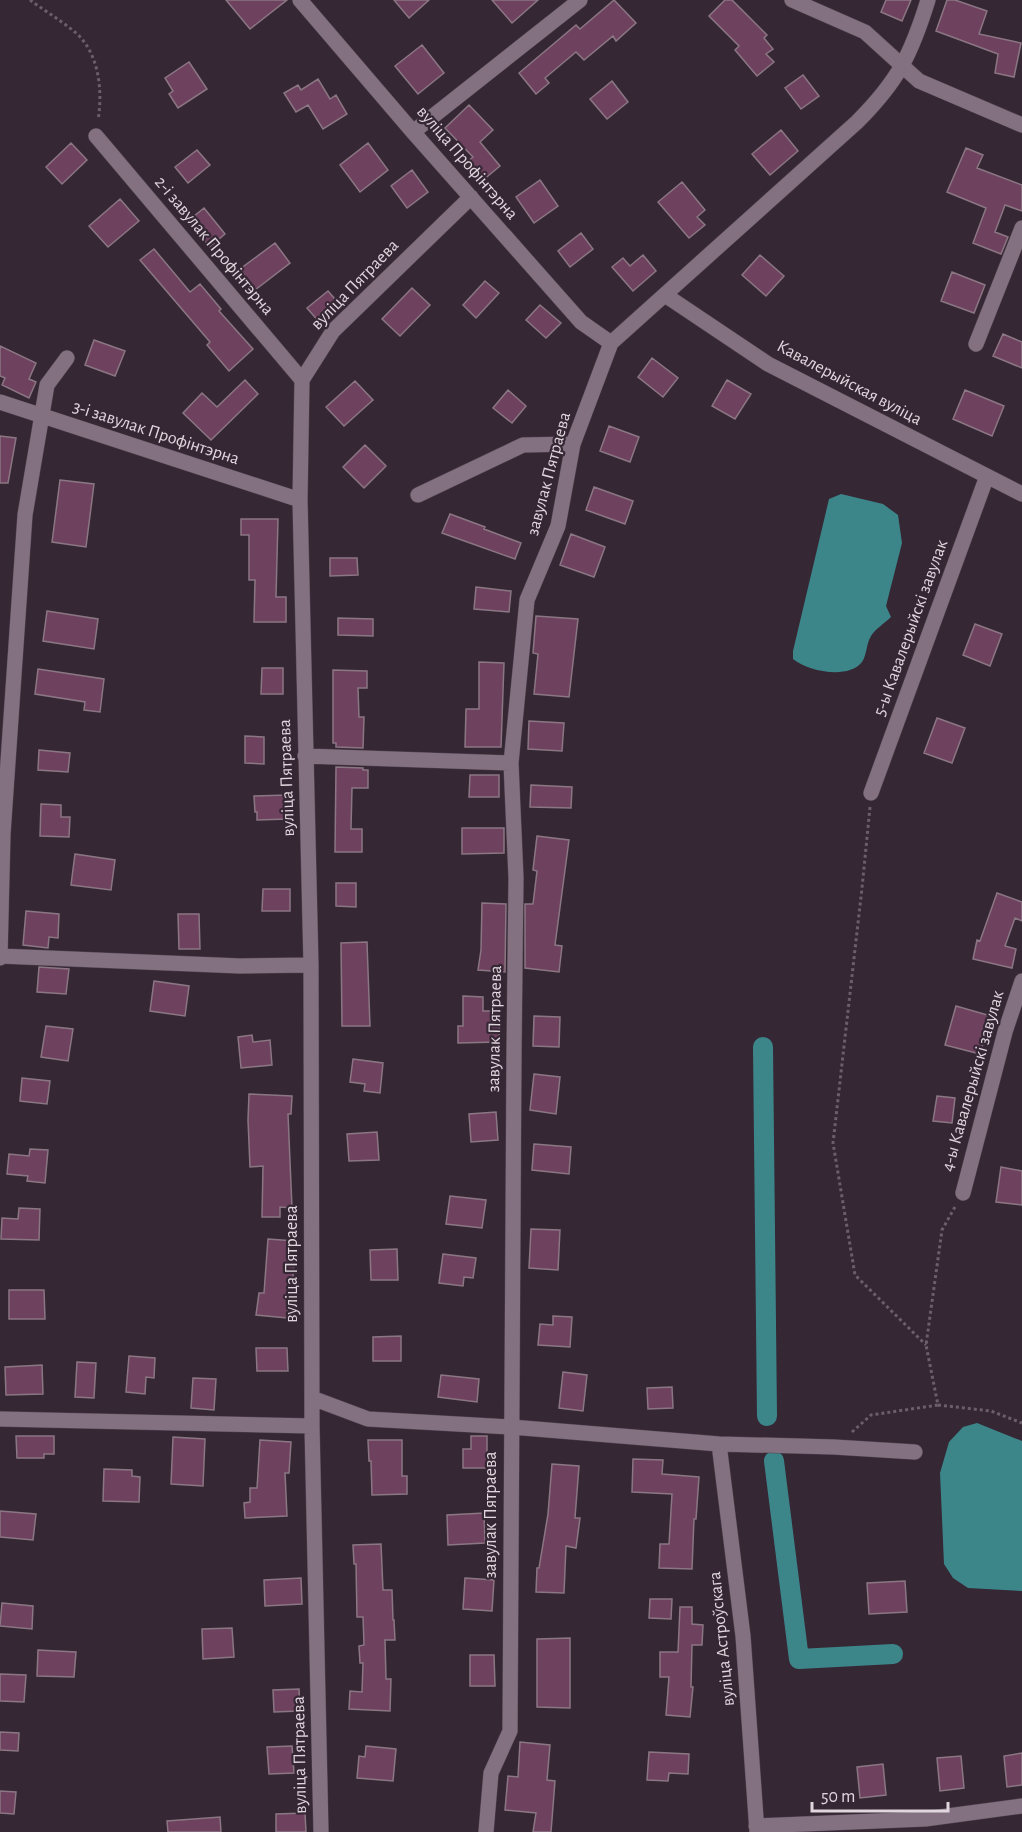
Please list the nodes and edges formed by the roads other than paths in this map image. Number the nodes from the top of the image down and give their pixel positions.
1 (300, 0) edge
2 (580, 0) edge
3 (792, 0) edge
4 (928, 0) edge
5 (902, 68) junction
6 (1022, 125) edge
7 (413, 132) junction
8 (96, 136) road end
9 (471, 197) junction
10 (1022, 228) edge
11 (665, 296) junction
12 (611, 343) junction
13 (976, 344) dead end
14 (67, 358) dead end
15 (302, 380) junction
16 (0, 402) edge
17 (42, 417) junction
18 (573, 444) junction
19 (987, 477) junction
20 (1022, 494) edge
21 (418, 495) dead end
22 (300, 500) junction
23 (305, 756) junction
24 (511, 763) junction
25 (871, 793) road end
26 (1, 834) edge
27 (0, 957) edge
28 (311, 965) junction
29 (1022, 981) edge
30 (963, 1192) road end
31 (312, 1398) junction
32 (0, 1419) edge
33 (312, 1426) junction
34 (511, 1427) junction
35 (719, 1444) junction
36 (915, 1452) dead end
37 (1022, 1806) edge
38 (757, 1829) edge
39 (321, 1832) edge
40 (486, 1832) edge

1 - 7 street, вуліца Профінтэрна
2 - 7 street
3 - 5 street
4 - 5 street
5 - 6 street
5 - 11 street
7 - 9 street, вуліца Профінтэрна
8 - 15 street, 2-і завулак Профінтэрна
9 - 12 street, вуліца Профінтэрна
9 - 15 street, вуліца Пятраева
10 - 13 street
11 - 12 street
11 - 19 street, Кавалерыйская вуліца
12 - 18 street, завулак Пятраева
14 - 17 street
15 - 22 street, вуліца Пятраева
16 - 17 street, 3-і завулак Профінтэрна
17 - 22 street, 3-і завулак Профінтэрна
17 - 26 street
18 - 21 street
18 - 24 street, завулак Пятраева
19 - 20 street, Кавалерыйская вуліца
19 - 25 street, 5-ы Кавалерыйскі завулак
22 - 23 street, вуліца Пятраева
23 - 24 street
23 - 28 street, вуліца Пятраева
24 - 34 street, завулак Пятраева
26 - 27 street
27 - 28 street
28 - 31 street, вуліца Пятраева
29 - 30 street, 4-ы Кавалерыйскі завулак
31 - 33 street, вуліца Пятраева
31 - 34 street
32 - 33 street
33 - 39 street, вуліца Пятраева
34 - 35 street
34 - 40 street, завулак Пятраева
35 - 36 street
35 - 38 street, вуліца Астроўскага
37 - 38 street

